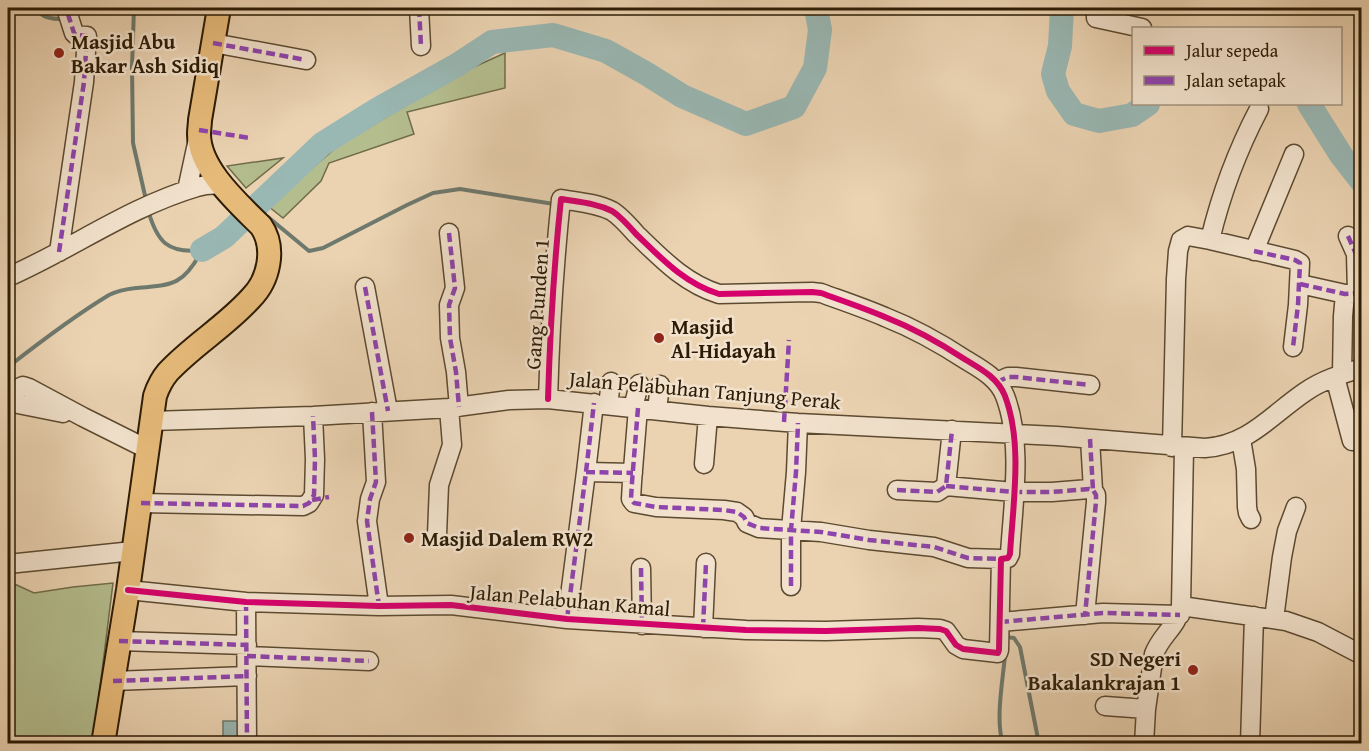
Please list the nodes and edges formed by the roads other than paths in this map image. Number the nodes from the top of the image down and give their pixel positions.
1 (219, 8) edge
2 (418, 8) edge
3 (1096, 8) edge
4 (68, 16) edge
5 (1137, 27) edge
6 (213, 43) junction
7 (421, 46) dead end
8 (306, 60) dead end
9 (1259, 109) dead end
10 (199, 133) junction
11 (1294, 154) dead end
12 (224, 187) junction
13 (187, 190) junction
14 (449, 233) dead end
15 (1348, 236) dead end
16 (1210, 240) junction
17 (1254, 251) junction
18 (59, 252) junction
19 (8, 277) edge
20 (1300, 284) junction
21 (365, 287) dead end
22 (1355, 293) edge
23 (1293, 347) dead end
24 (1362, 368) edge
25 (1339, 375) junction
26 (610, 382) dead end
27 (997, 382) junction
28 (639, 384) dead end
29 (660, 385) dead end
30 (1090, 385) dead end
31 (8, 393) edge
32 (548, 399) junction
33 (8, 402) edge
34 (601, 404) junction
35 (454, 407) junction
36 (636, 408) junction
37 (657, 410) junction
38 (380, 411) junction
39 (313, 416) junction
40 (708, 416) junction
41 (83, 417) junction
42 (151, 421) junction
43 (798, 423) junction
44 (952, 430) junction
45 (1008, 434) junction
46 (1089, 439) junction
47 (1241, 439) junction
48 (1353, 441) dead end
49 (1178, 447) junction
50 (147, 449) junction
51 (704, 464) dead end
52 (586, 472) junction
53 (633, 473) junction
54 (946, 486) junction
55 (897, 490) dead end
56 (1093, 490) junction
57 (1012, 492) junction
58 (141, 503) junction
59 (1296, 507) dead end
60 (1251, 519) dead end
61 (791, 530) junction
62 (437, 536) dead end
63 (133, 550) junction
64 (1004, 559) junction
65 (706, 563) dead end
66 (8, 564) edge
67 (641, 568) dead end
68 (791, 586) dead end
69 (128, 590) junction
70 (246, 602) junction
71 (379, 606) junction
72 (1181, 611) junction
73 (1085, 615) junction
74 (1254, 616) junction
75 (567, 619) junction
76 (1274, 619) junction
77 (1005, 622) junction
78 (642, 625) junction
79 (703, 628) junction
80 (119, 641) junction
81 (247, 650) junction
82 (1362, 655) edge
83 (369, 661) dead end
84 (247, 676) junction
85 (113, 681) junction
86 (1105, 706) dead end
87 (1146, 709) junction
88 (103, 744) edge
89 (247, 744) edge
90 (1144, 744) edge
91 (1251, 744) edge

1 - 6 main road
2 - 7 street
3 - 5 street
4 - 18 street
6 - 8 street
6 - 10 main road
9 - 16 street
10 - 12 main road
10 - 13 street
11 - 17 street
12 - 13 street
12 - 42 main road
13 - 18 street
14 - 35 street
15 - 22 street
16 - 17 street
16 - 49 street
17 - 20 street
18 - 19 street
20 - 22 street
20 - 23 street
21 - 38 street
22 - 25 street
24 - 25 street, Jalan Pelabuhan Tanjung Perak
25 - 47 street, Jalan Pelabuhan Tanjung Perak
25 - 48 street
26 - 34 street
27 - 30 street
27 - 32 street, Gang Punden 1
27 - 45 street
28 - 36 street
29 - 37 street
31 - 41 street
32 - 34 street, Jalan Pelabuhan Tanjung Perak
32 - 35 street, Jalan Pelabuhan Tanjung Perak
33 - 41 street
34 - 36 street, Jalan Pelabuhan Tanjung Perak
34 - 52 street
35 - 38 street, Jalan Pelabuhan Tanjung Perak
35 - 62 street
36 - 37 street, Jalan Pelabuhan Tanjung Perak
36 - 53 street
37 - 40 street, Jalan Pelabuhan Tanjung Perak
38 - 39 street, Jalan Pelabuhan Tanjung Perak
38 - 71 street
39 - 42 street, Jalan Pelabuhan Tanjung Perak
39 - 58 street
40 - 43 street, Jalan Pelabuhan Tanjung Perak
40 - 51 street
41 - 50 street
42 - 50 main road
43 - 44 street, Jalan Pelabuhan Tanjung Perak
43 - 61 street
44 - 45 street, Jalan Pelabuhan Tanjung Perak
44 - 54 street
45 - 46 street, Jalan Pelabuhan Tanjung Perak
45 - 57 street
46 - 49 street, Jalan Pelabuhan Tanjung Perak
46 - 56 street
47 - 49 street, Jalan Pelabuhan Tanjung Perak
47 - 60 street
49 - 72 street
50 - 58 main road
52 - 53 street
52 - 75 street
53 - 61 street
54 - 55 street
54 - 57 street
56 - 57 street
56 - 73 street
57 - 64 street
58 - 63 main road
59 - 76 street
61 - 64 street
61 - 68 street
63 - 66 street
63 - 69 main road
64 - 77 street
65 - 79 street
67 - 78 street
69 - 70 street, Jalan Pelabuhan Kamal
69 - 80 main road
70 - 71 street, Jalan Pelabuhan Kamal
70 - 81 street
71 - 75 street, Jalan Pelabuhan Kamal
72 - 73 street
72 - 74 street
72 - 87 street
73 - 77 street
74 - 76 street
74 - 91 street
75 - 78 street, Jalan Pelabuhan Kamal
76 - 82 street
77 - 79 street, Jalan Pelabuhan Kamal
78 - 79 street, Jalan Pelabuhan Kamal
80 - 81 street
80 - 85 main road
81 - 83 street
81 - 84 street
84 - 85 street
84 - 89 street
85 - 88 main road
86 - 87 street
87 - 90 street

